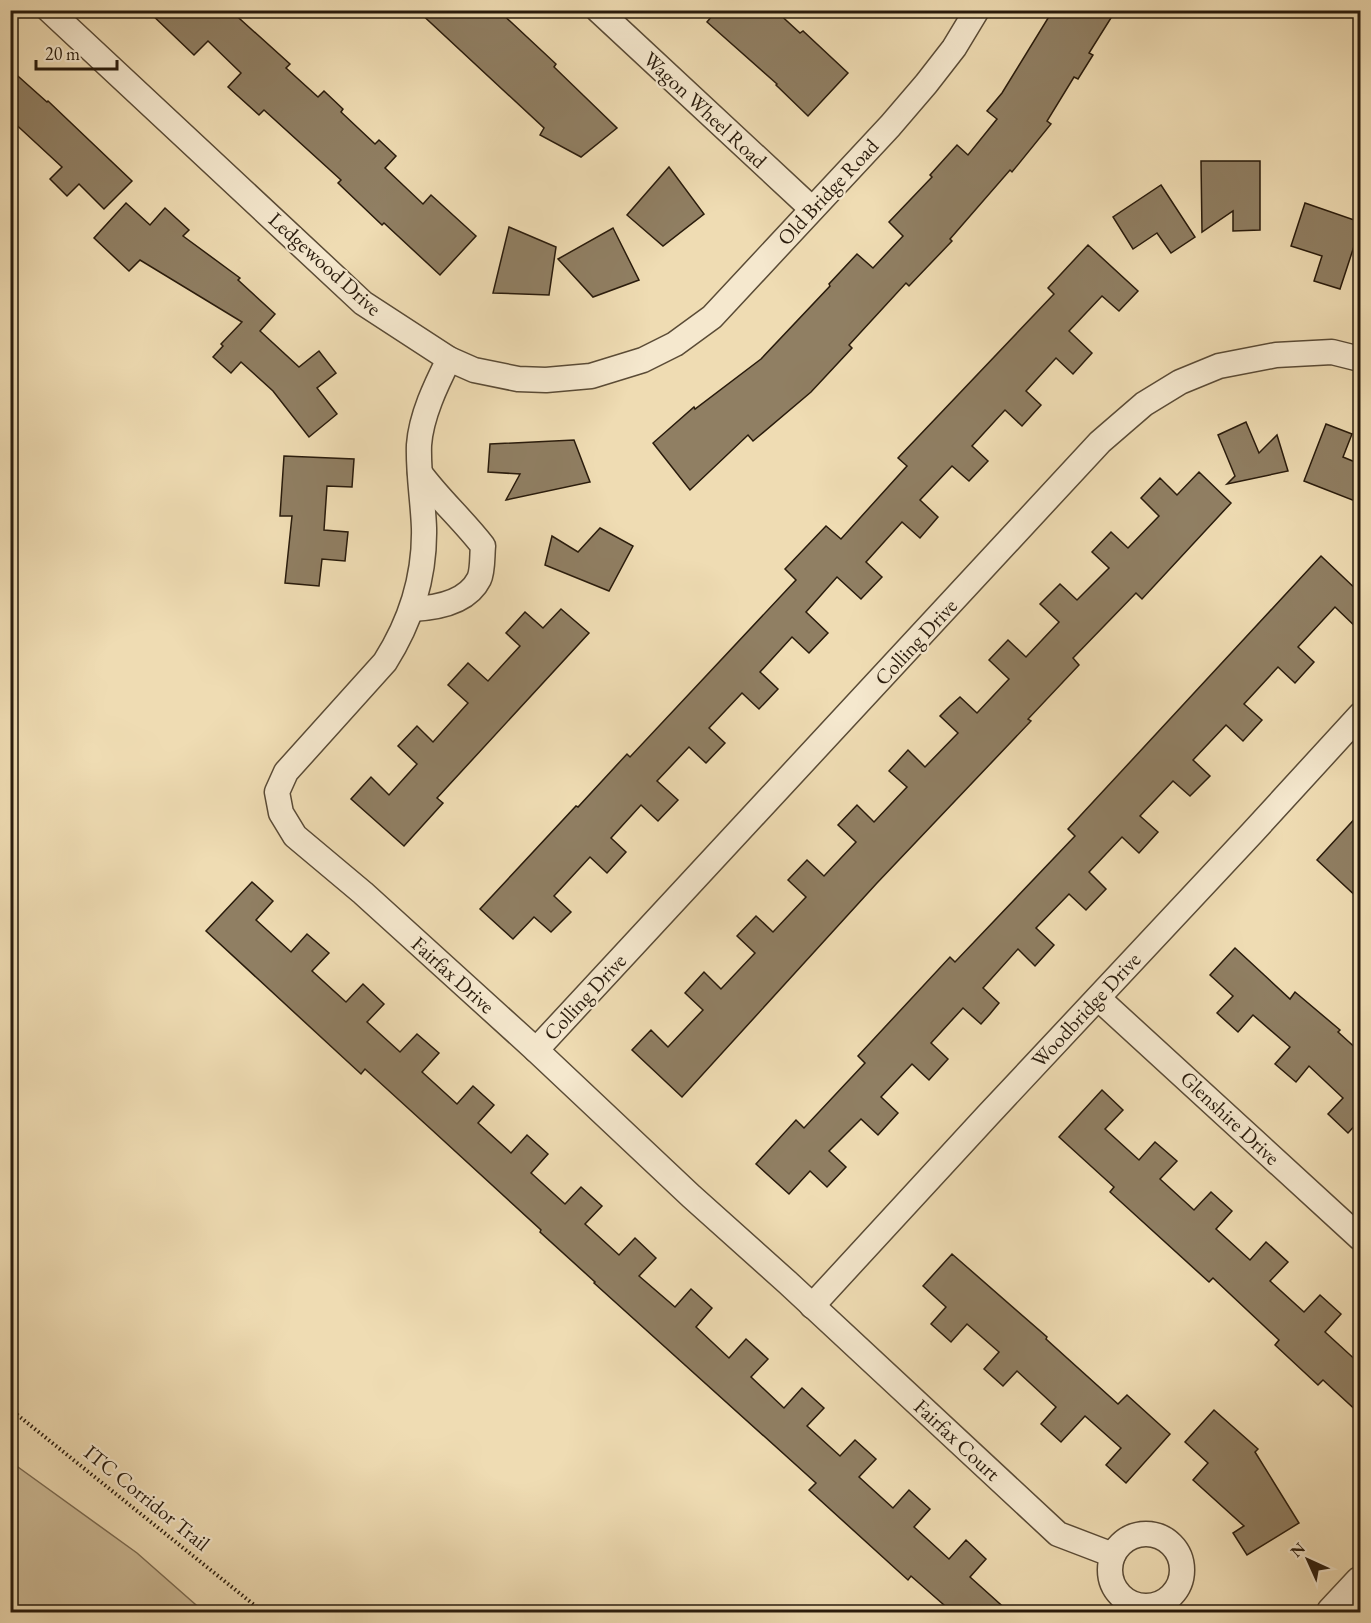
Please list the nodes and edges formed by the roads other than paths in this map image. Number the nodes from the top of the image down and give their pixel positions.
1 (49, 10) edge
2 (598, 10) edge
3 (977, 10) edge
4 (812, 209) junction
5 (659, 352) joint
6 (449, 359) junction
7 (1360, 359) edge
8 (420, 473) junction
9 (412, 609) junction
10 (1360, 715) edge
11 (1098, 998) junction
12 (536, 1050) junction
13 (1360, 1238) edge
14 (812, 1306) junction
15 (1113, 1555) dead end
16 (1360, 1582) edge
17 (1332, 1612) edge

1 - 6 street, Ledgewood Drive
2 - 4 street, Wagon Wheel Road
3 - 4 street, Old Bridge Road
4 - 5 street, Old Bridge Road
5 - 6 street, Ledgewood Drive
6 - 8 street, Fairfax Drive
7 - 12 street, Colling Drive
8 - 9 street, Fairfax Drive
8 - 9 street
9 - 12 street, Fairfax Drive
10 - 11 street, Woodbridge Drive
11 - 13 street, Glenshire Drive
11 - 14 street, Woodbridge Drive
12 - 14 street, Fairfax Drive
14 - 15 street, Fairfax Court
16 - 17 street

